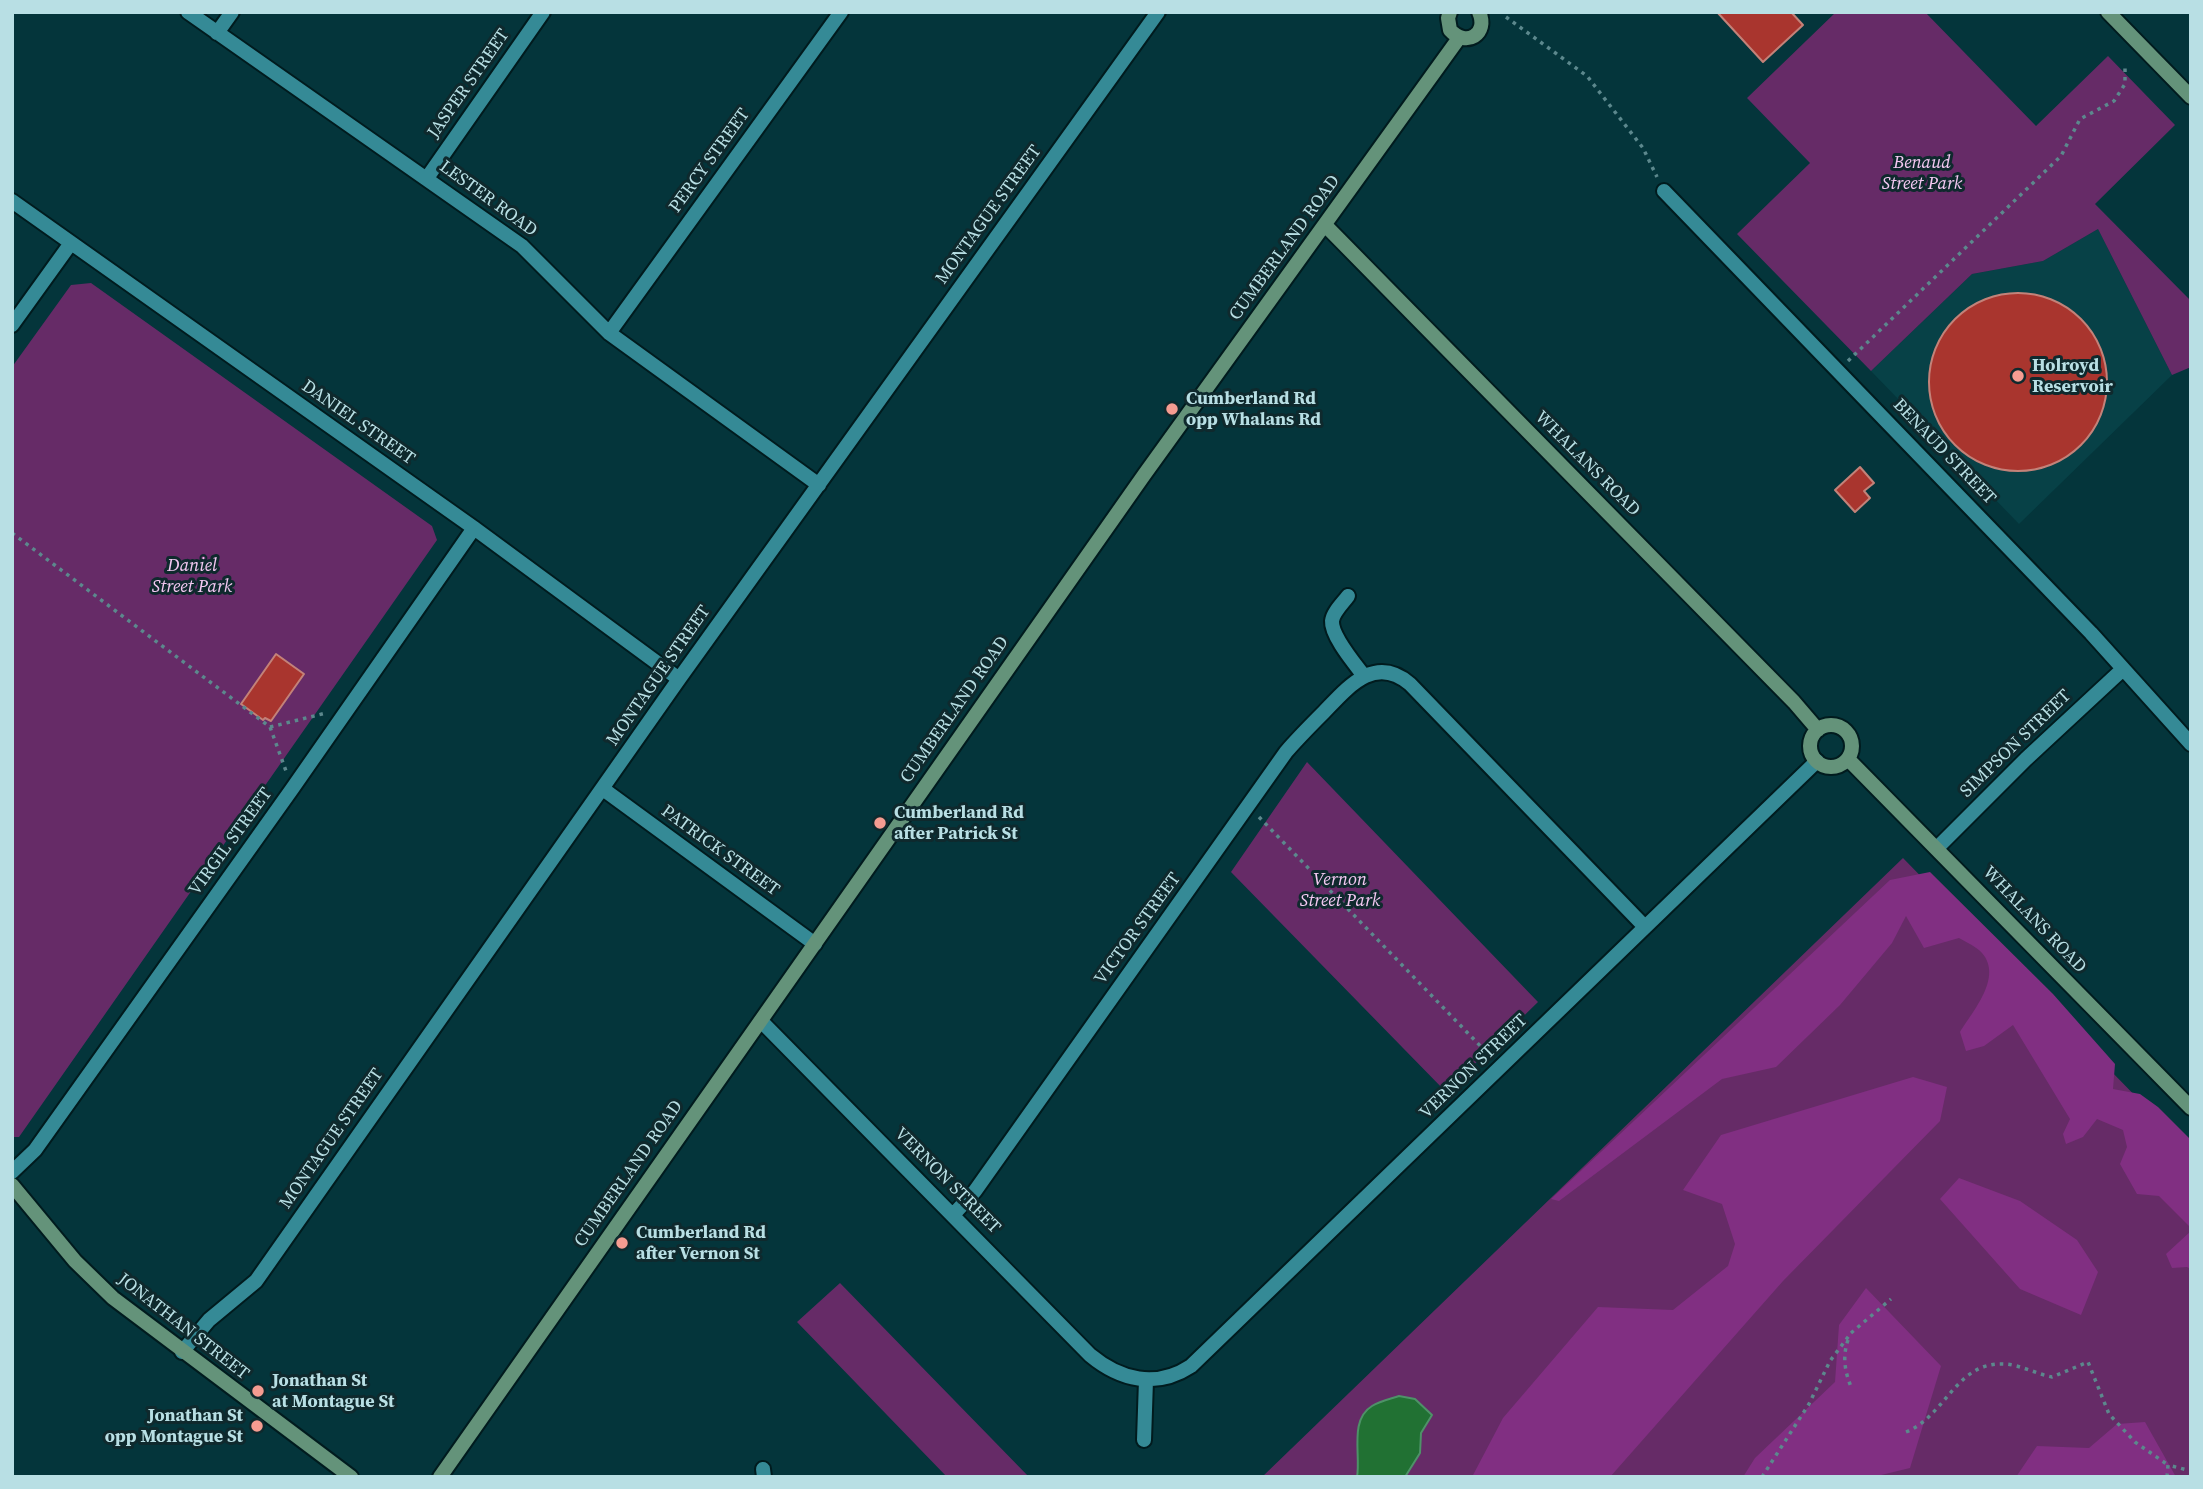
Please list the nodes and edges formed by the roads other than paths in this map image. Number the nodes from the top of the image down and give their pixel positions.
1 (188, 12) edge
2 (232, 12) edge
3 (543, 12) edge
4 (841, 12) edge
5 (1158, 12) edge
6 (1450, 12) edge
7 (1479, 12) edge
8 (2108, 12) edge
9 (217, 33) junction
10 (1459, 38) junction
11 (2191, 97) edge
12 (427, 178) junction
13 (1664, 191) road end
14 (12, 201) edge
15 (1326, 226) junction
16 (71, 243) junction
17 (12, 325) edge
18 (609, 333) junction
19 (819, 485) junction
20 (474, 528) junction
21 (1348, 596) dead end
22 (2123, 669) junction
23 (1364, 676) junction
24 (679, 679) junction
25 (1818, 730) junction
26 (2191, 744) edge
27 (1848, 759) junction
28 (1817, 761) junction
29 (603, 789) junction
30 (1937, 848) junction
31 (1644, 927) junction
32 (815, 944) junction
33 (761, 1021) junction
34 (2191, 1108) edge
35 (12, 1172) edge
36 (12, 1185) edge
37 (953, 1215) junction
38 (182, 1352) junction
39 (1146, 1380) junction
40 (1144, 1440) dead end
41 (351, 1477) edge
42 (440, 1477) edge

1 - 9 street, LESTER ROAD
2 - 9 street
3 - 12 street, JASPER STREET
4 - 18 street, PERCY STREET
5 - 19 street, MONTAGUE STREET
6 - 10 street
7 - 10 street, CUMBERLAND ROAD
8 - 11 street
9 - 12 street, LESTER ROAD
10 - 15 street, CUMBERLAND ROAD
12 - 18 street, LESTER ROAD
13 - 22 street, BENAUD STREET
14 - 16 street, DANIEL STREET
15 - 25 street, WHALANS ROAD
15 - 32 street, CUMBERLAND ROAD
16 - 17 street
16 - 20 street, DANIEL STREET
18 - 19 street, LESTER ROAD
19 - 24 street, MONTAGUE STREET
20 - 24 street, DANIEL STREET
20 - 35 street, VIRGIL STREET
21 - 23 street
22 - 26 street, BENAUD STREET
22 - 30 street, SIMPSON STREET
23 - 31 street
23 - 37 street, VICTOR STREET
24 - 29 street, MONTAGUE STREET
25 - 27 street
25 - 28 street
27 - 28 street
27 - 30 street, WHALANS ROAD
28 - 31 street, VERNON STREET
29 - 32 street, PATRICK STREET
29 - 38 street, MONTAGUE STREET
30 - 34 street, WHALANS ROAD
31 - 39 street, VERNON STREET
32 - 33 street, CUMBERLAND ROAD
33 - 37 street, VERNON STREET
33 - 42 street, CUMBERLAND ROAD
36 - 38 street, JONATHAN STREET
37 - 39 street, VERNON STREET
38 - 41 street, JONATHAN STREET
39 - 40 street

